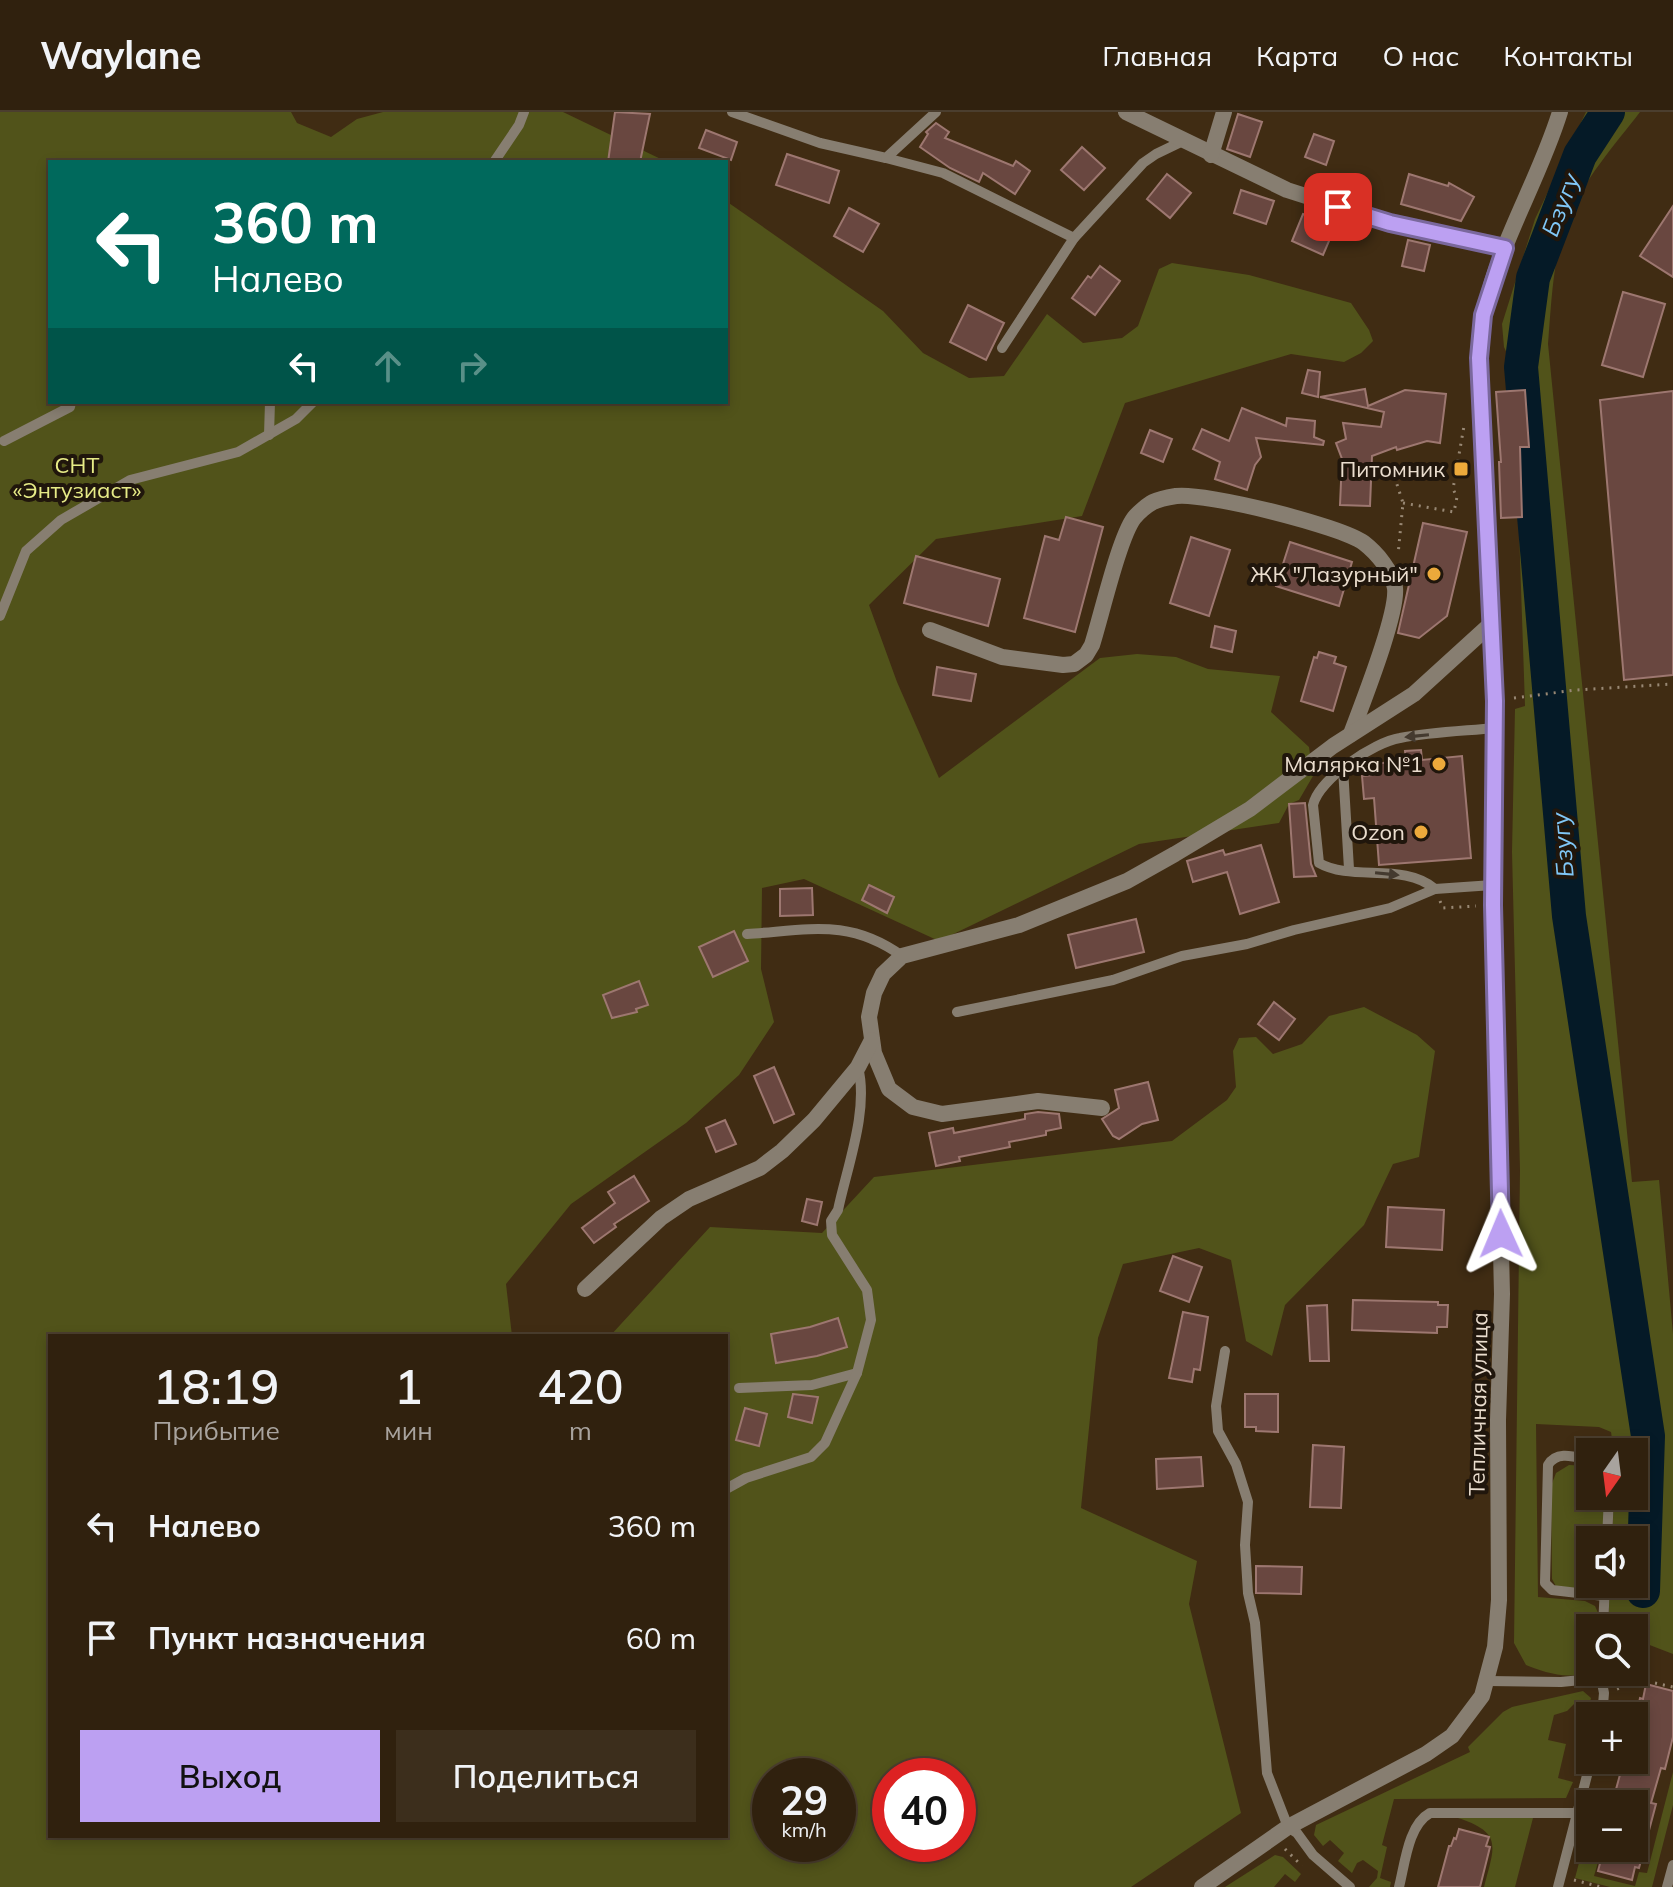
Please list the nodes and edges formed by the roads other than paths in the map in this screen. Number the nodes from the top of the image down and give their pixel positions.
1 (524, 112) edge
2 (732, 112) edge
3 (936, 112) edge
4 (1126, 112) edge
5 (1224, 112) edge
6 (1560, 112) edge
7 (1183, 141) junction
8 (1211, 155) junction
9 (886, 158) junction
10 (495, 160) edge
11 (1074, 238) junction
12 (1505, 248) junction
13 (1002, 348) dead end
14 (71, 404) edge
15 (270, 404) edge
16 (311, 404) edge
17 (269, 435) junction
18 (4, 441) dead end
19 (0, 616) edge
20 (1492, 623) junction
21 (930, 630) dead end
22 (1495, 728) junction
23 (1351, 734) junction
24 (1343, 768) junction
25 (1349, 869) junction
26 (1493, 885) junction
27 (1435, 889) junction
28 (747, 934) dead end
29 (902, 956) junction
30 (957, 1012) dead end
31 (872, 1038) junction
32 (858, 1067) junction
33 (1102, 1108) dead end
34 (585, 1289) dead end
35 (1225, 1351) dead end
36 (857, 1373) junction
37 (739, 1388) dead end
38 (1576, 1458) edge
39 (728, 1488) edge
40 (1576, 1590) edge
41 (1576, 1679) edge
42 (1488, 1681) junction
43 (1576, 1813) edge
44 (1576, 1817) edge
45 (1288, 1827) junction
46 (1673, 1865) edge
47 (1202, 1887) edge
48 (1350, 1887) edge
49 (1399, 1887) edge
50 (1558, 1887) edge
51 (1667, 1887) edge

1 - 10 lane
2 - 9 lane
3 - 9 lane
4 - 7 street
5 - 8 street
6 - 12 street, Тепличная улица
7 - 8 street
7 - 11 lane
8 - 12 street
9 - 11 lane
11 - 13 lane
12 - 20 street, Тепличная улица
14 - 18 lane
15 - 17 lane
16 - 17 lane
17 - 19 lane
20 - 22 street, Тепличная улица
20 - 23 street
21 - 23 street
22 -> 24 lane
22 - 26 street, Тепличная улица
23 - 29 street
24 - 25 lane
24 - 25 lane
25 -> 27 lane
26 - 27 lane
26 - 42 street, Тепличная улица
27 - 30 lane
28 - 29 lane
29 - 31 street
31 - 32 street
31 - 33 street
32 - 34 street
32 - 36 lane
35 - 45 lane
36 - 37 lane
36 - 39 lane
38 - 40 lane
41 - 42 lane
42 - 45 street, Тепличная улица
43 - 49 lane
44 - 50 lane
45 - 47 street, Тепличная улица
45 - 48 lane
46 - 51 lane

